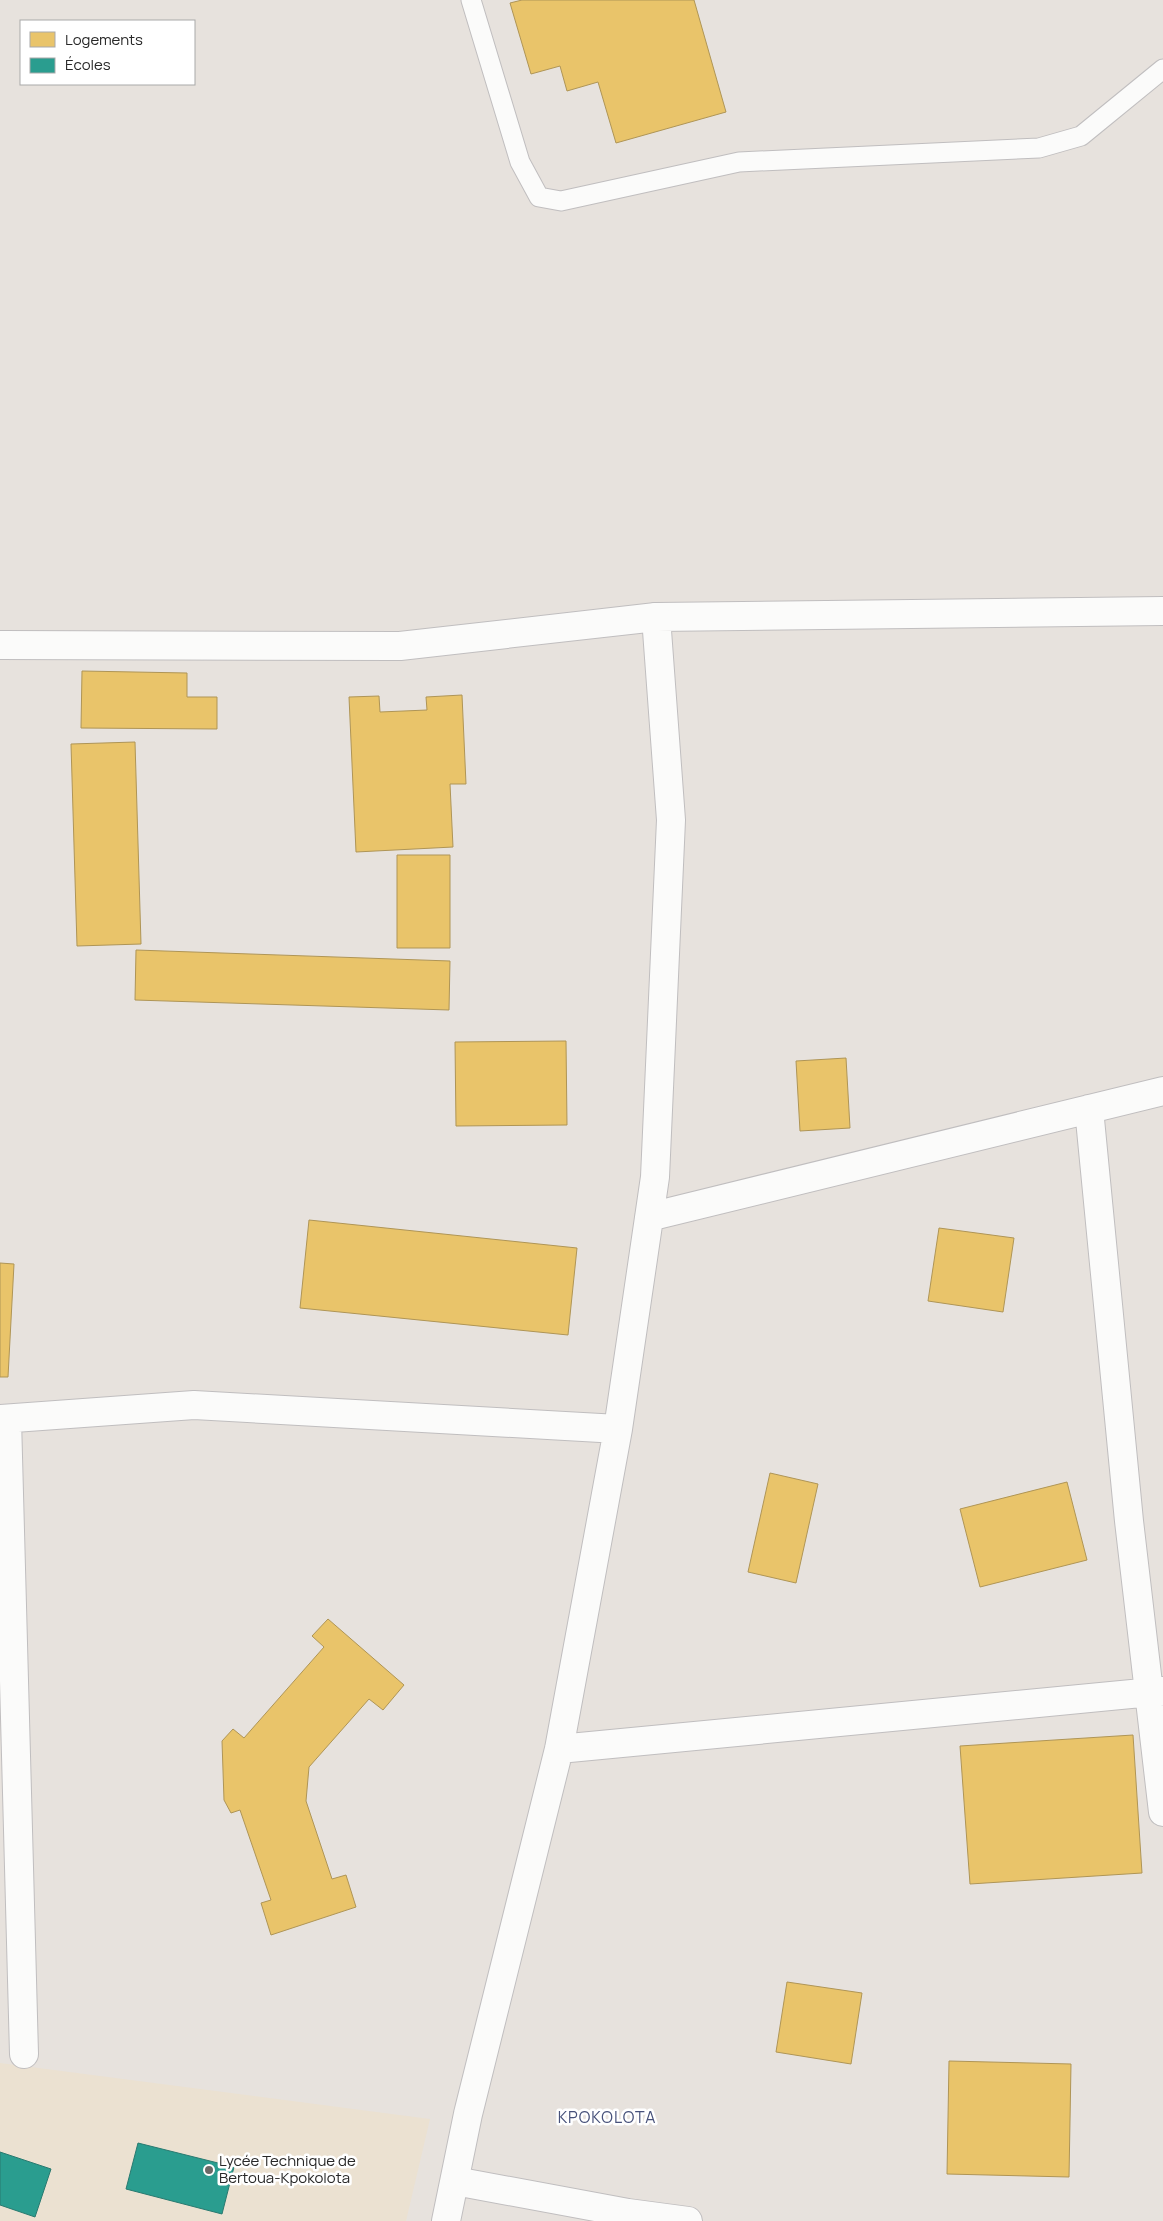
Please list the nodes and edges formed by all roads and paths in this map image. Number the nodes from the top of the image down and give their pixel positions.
1 (471, 0) edge
2 (1163, 69) edge
3 (1163, 611) edge
4 (656, 617) junction
5 (0, 645) edge
6 (1163, 1091) edge
7 (1090, 1109) junction
8 (649, 1218) junction
9 (3, 1419) edge
10 (618, 1429) junction
11 (1156, 1692) edge
12 (559, 1749) junction
13 (1163, 1812) edge
14 (24, 2054) dead end
15 (455, 2181) junction
16 (446, 2221) edge
17 (688, 2221) edge

1 - 2 lane
3 - 4 street
4 - 5 street
4 - 8 street
6 - 7 street
7 - 8 street
7 - 11 street
8 - 10 street
9 - 10 street
9 - 14 street
10 - 12 street
11 - 12 street
11 - 13 street
12 - 15 street
15 - 16 street
15 - 17 street

